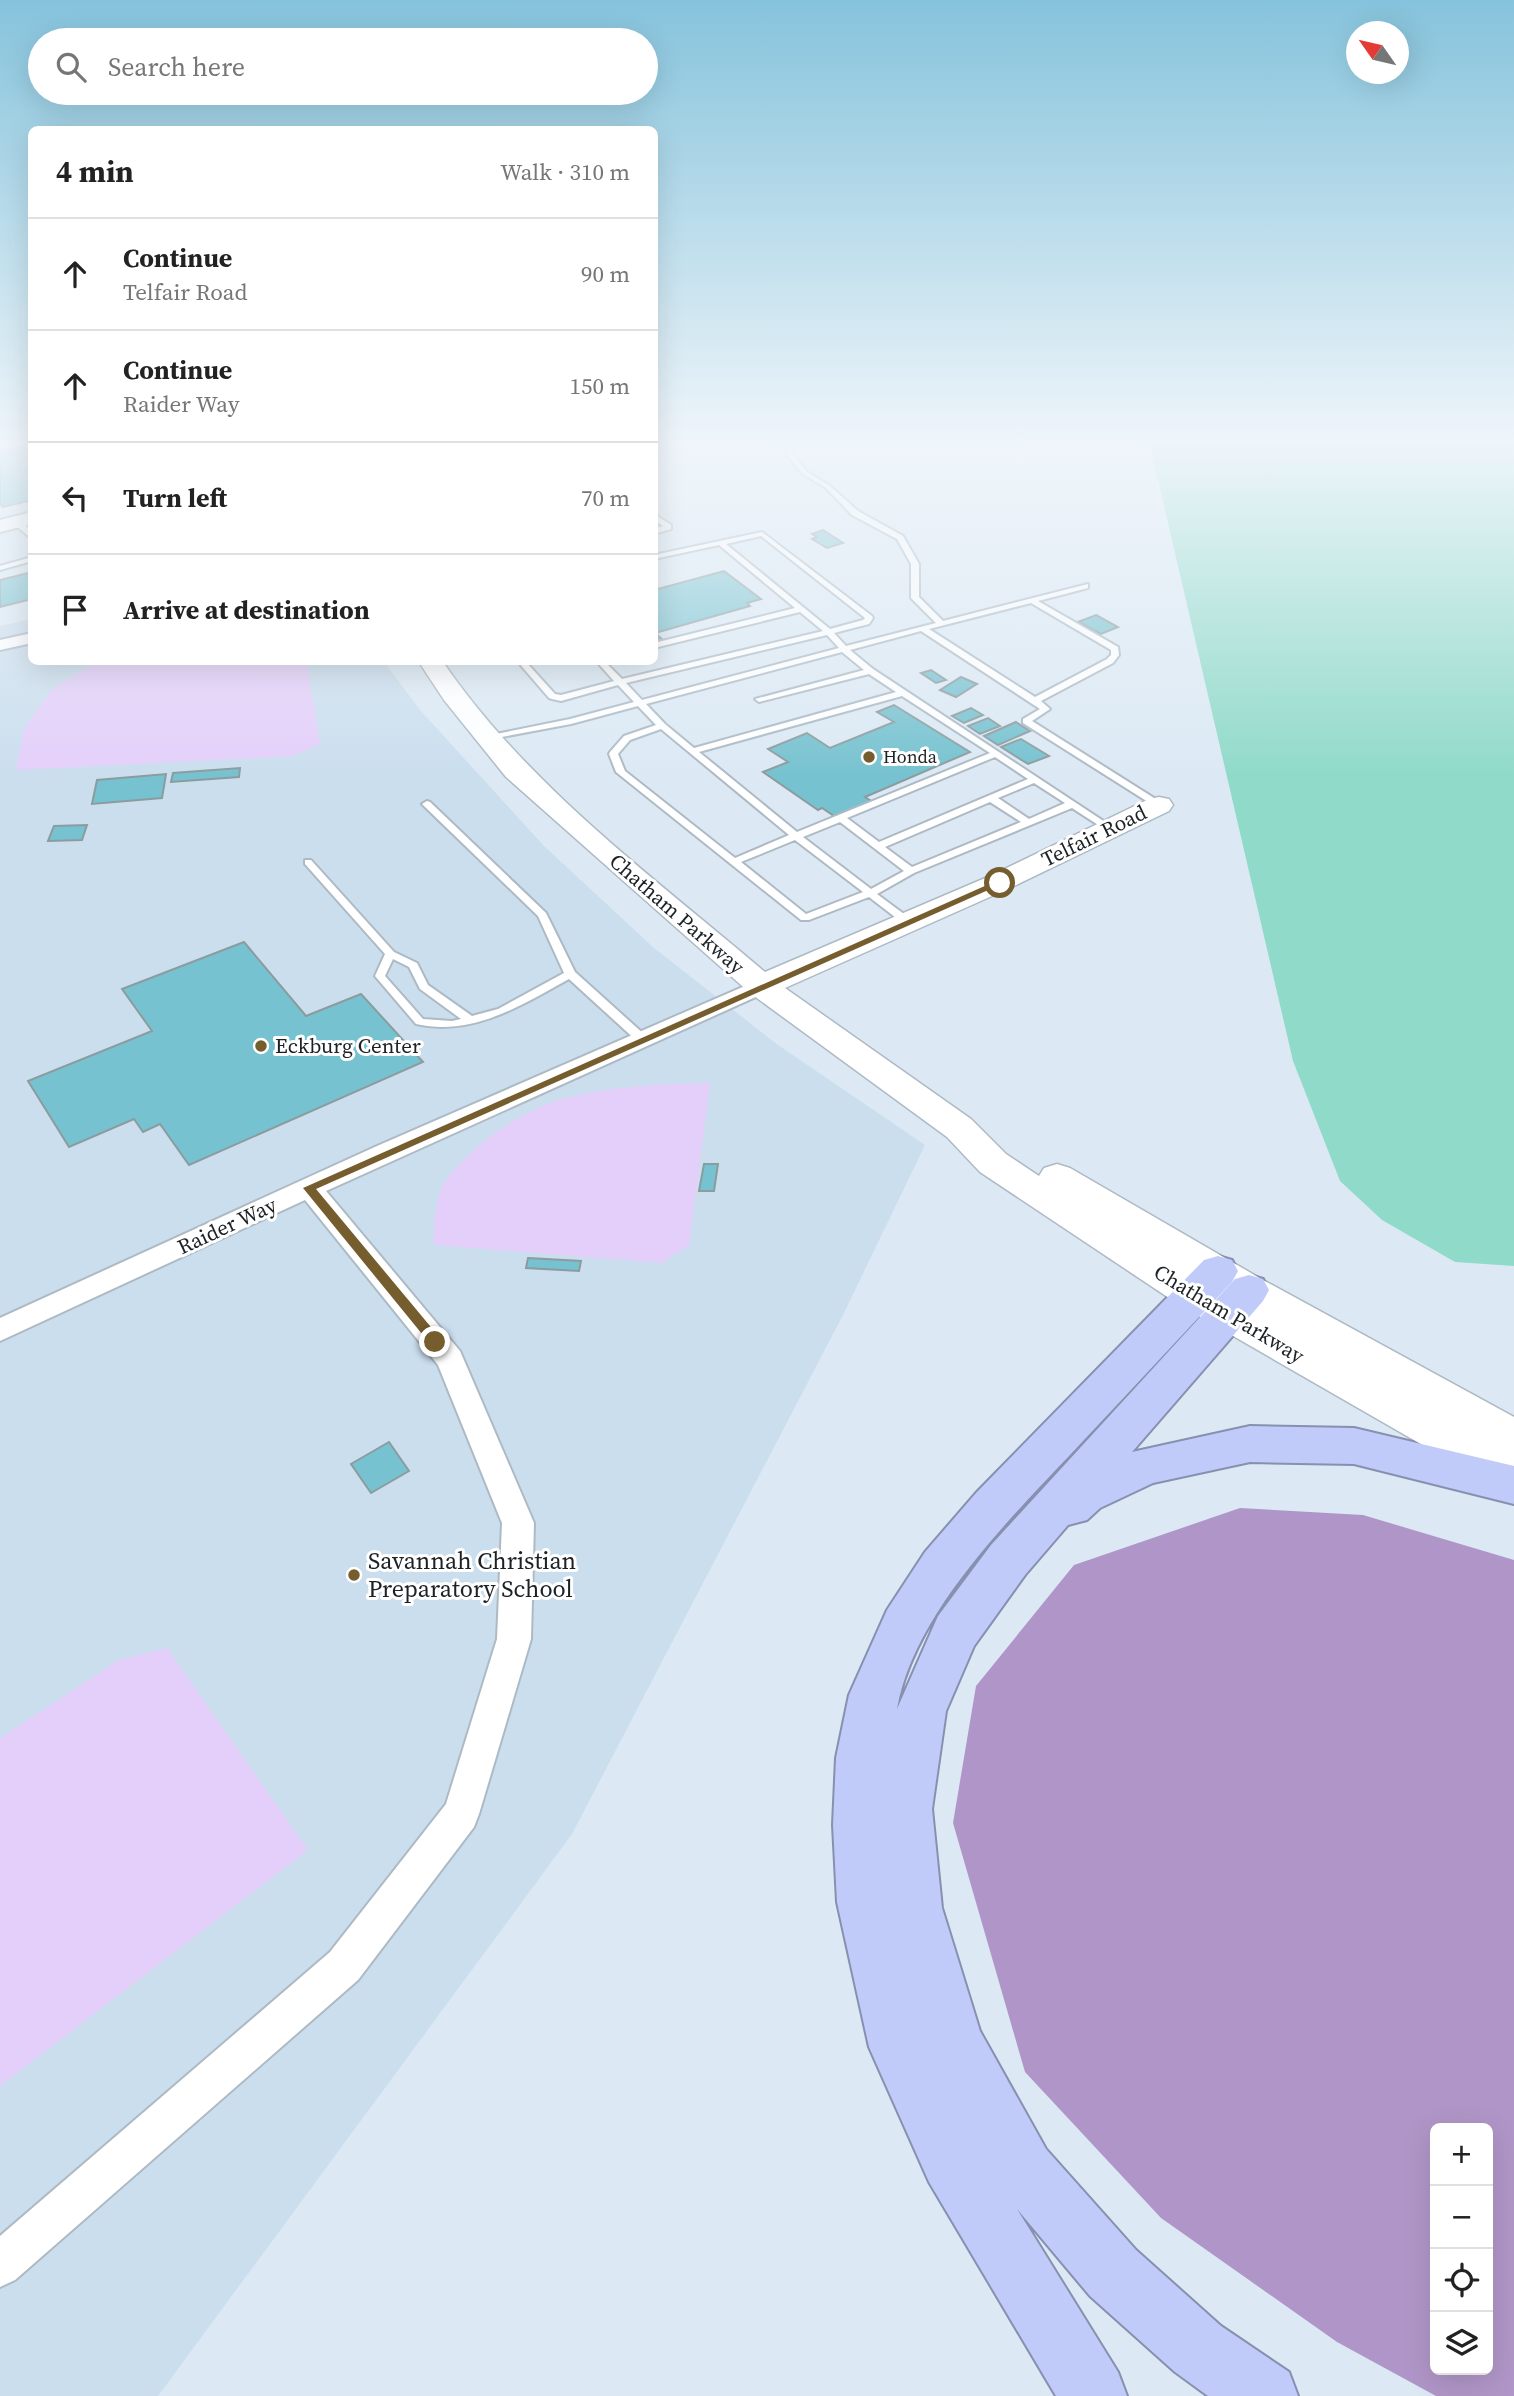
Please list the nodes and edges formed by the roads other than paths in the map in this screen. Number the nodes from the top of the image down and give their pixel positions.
1 (732, 553) edge
2 (788, 553) edge
3 (909, 553) edge
4 (28, 560) edge
5 (0, 568) edge
6 (1085, 586) dead end
7 (1032, 600) junction
8 (802, 609) junction
9 (942, 624) junction
10 (923, 629) junction
11 (830, 632) junction
12 (28, 639) edge
13 (0, 645) edge
14 (658, 645) edge
15 (844, 649) junction
16 (433, 665) edge
17 (525, 665) edge
18 (604, 665) edge
19 (870, 671) junction
20 (619, 681) junction
21 (902, 692) junction
22 (759, 699) dead end
23 (1035, 701) junction
24 (639, 703) junction
25 (662, 726) junction
26 (489, 738) junction
27 (692, 751) junction
28 (996, 754) junction
29 (1035, 779) junction
30 (991, 798) junction
31 (427, 804) dead end
32 (1072, 804) junction
33 (1159, 805) joint
34 (841, 818) junction
35 (1028, 822) junction
36 (1109, 828) junction
37 (796, 836) junction
38 (878, 846) junction
39 (308, 862) dead end
40 (733, 862) junction
41 (911, 871) junction
42 (870, 893) junction
43 (908, 922) junction
44 (390, 954) junction
45 (570, 974) junction
46 (761, 986) junction
47 (470, 1020) junction
48 (642, 1039) junction
49 (309, 1188) junction
50 (1222, 1293) junction
51 (0, 1330) edge
52 (1514, 1437) edge
53 (1514, 1476) edge
54 (1514, 1485) edge
55 (1008, 1560) junction
56 (0, 2265) edge
57 (1094, 2396) edge
58 (1265, 2396) edge

1 - 8 lane
2 - 11 lane
3 - 9 lane
4 - 5 lane
6 - 7 lane
7 - 9 lane
7 - 23 lane
8 - 11 lane
8 - 14 lane
9 - 10 lane
10 - 15 lane
10 - 23 lane
11 - 15 lane
11 - 20 lane
12 - 13 street
15 - 19 lane
15 - 24 lane
16 - 26 main road, Chatham Parkway
17 - 20 lane
18 - 20 lane
19 - 21 lane
19 - 22 lane
20 - 24 lane
21 - 27 lane
21 - 28 lane
23 - 33 lane
24 - 25 lane
24 - 26 lane
25 - 27 lane
25 - 40 lane
26 - 46 main road, Chatham Parkway
27 - 37 lane
28 - 29 lane
28 - 34 lane
29 - 30 lane
29 - 32 lane
30 - 35 lane
30 - 38 lane
31 - 45 lane
32 - 35 lane
32 - 36 lane
33 - 36 main road, Telfair Road
34 - 37 lane
34 - 38 lane
35 - 41 lane
36 - 43 main road, Telfair Road
37 - 40 lane
37 - 42 lane
38 - 41 lane
39 - 44 lane
40 - 42 lane
41 - 42 lane
42 - 43 lane
43 - 46 main road, Telfair Road
44 - 47 lane
44 - 47 lane
45 - 47 lane
45 - 48 lane
46 - 48 street, Raider Way
46 - 50 main road, Chatham Parkway
48 - 49 street, Raider Way
49 - 51 street, Raider Way
49 - 56 street
50 - 52 main road, Chatham Parkway
50 - 53 main road, Chatham Parkway
50 - 55 highway
50 - 57 highway
54 - 55 highway
55 - 58 highway

